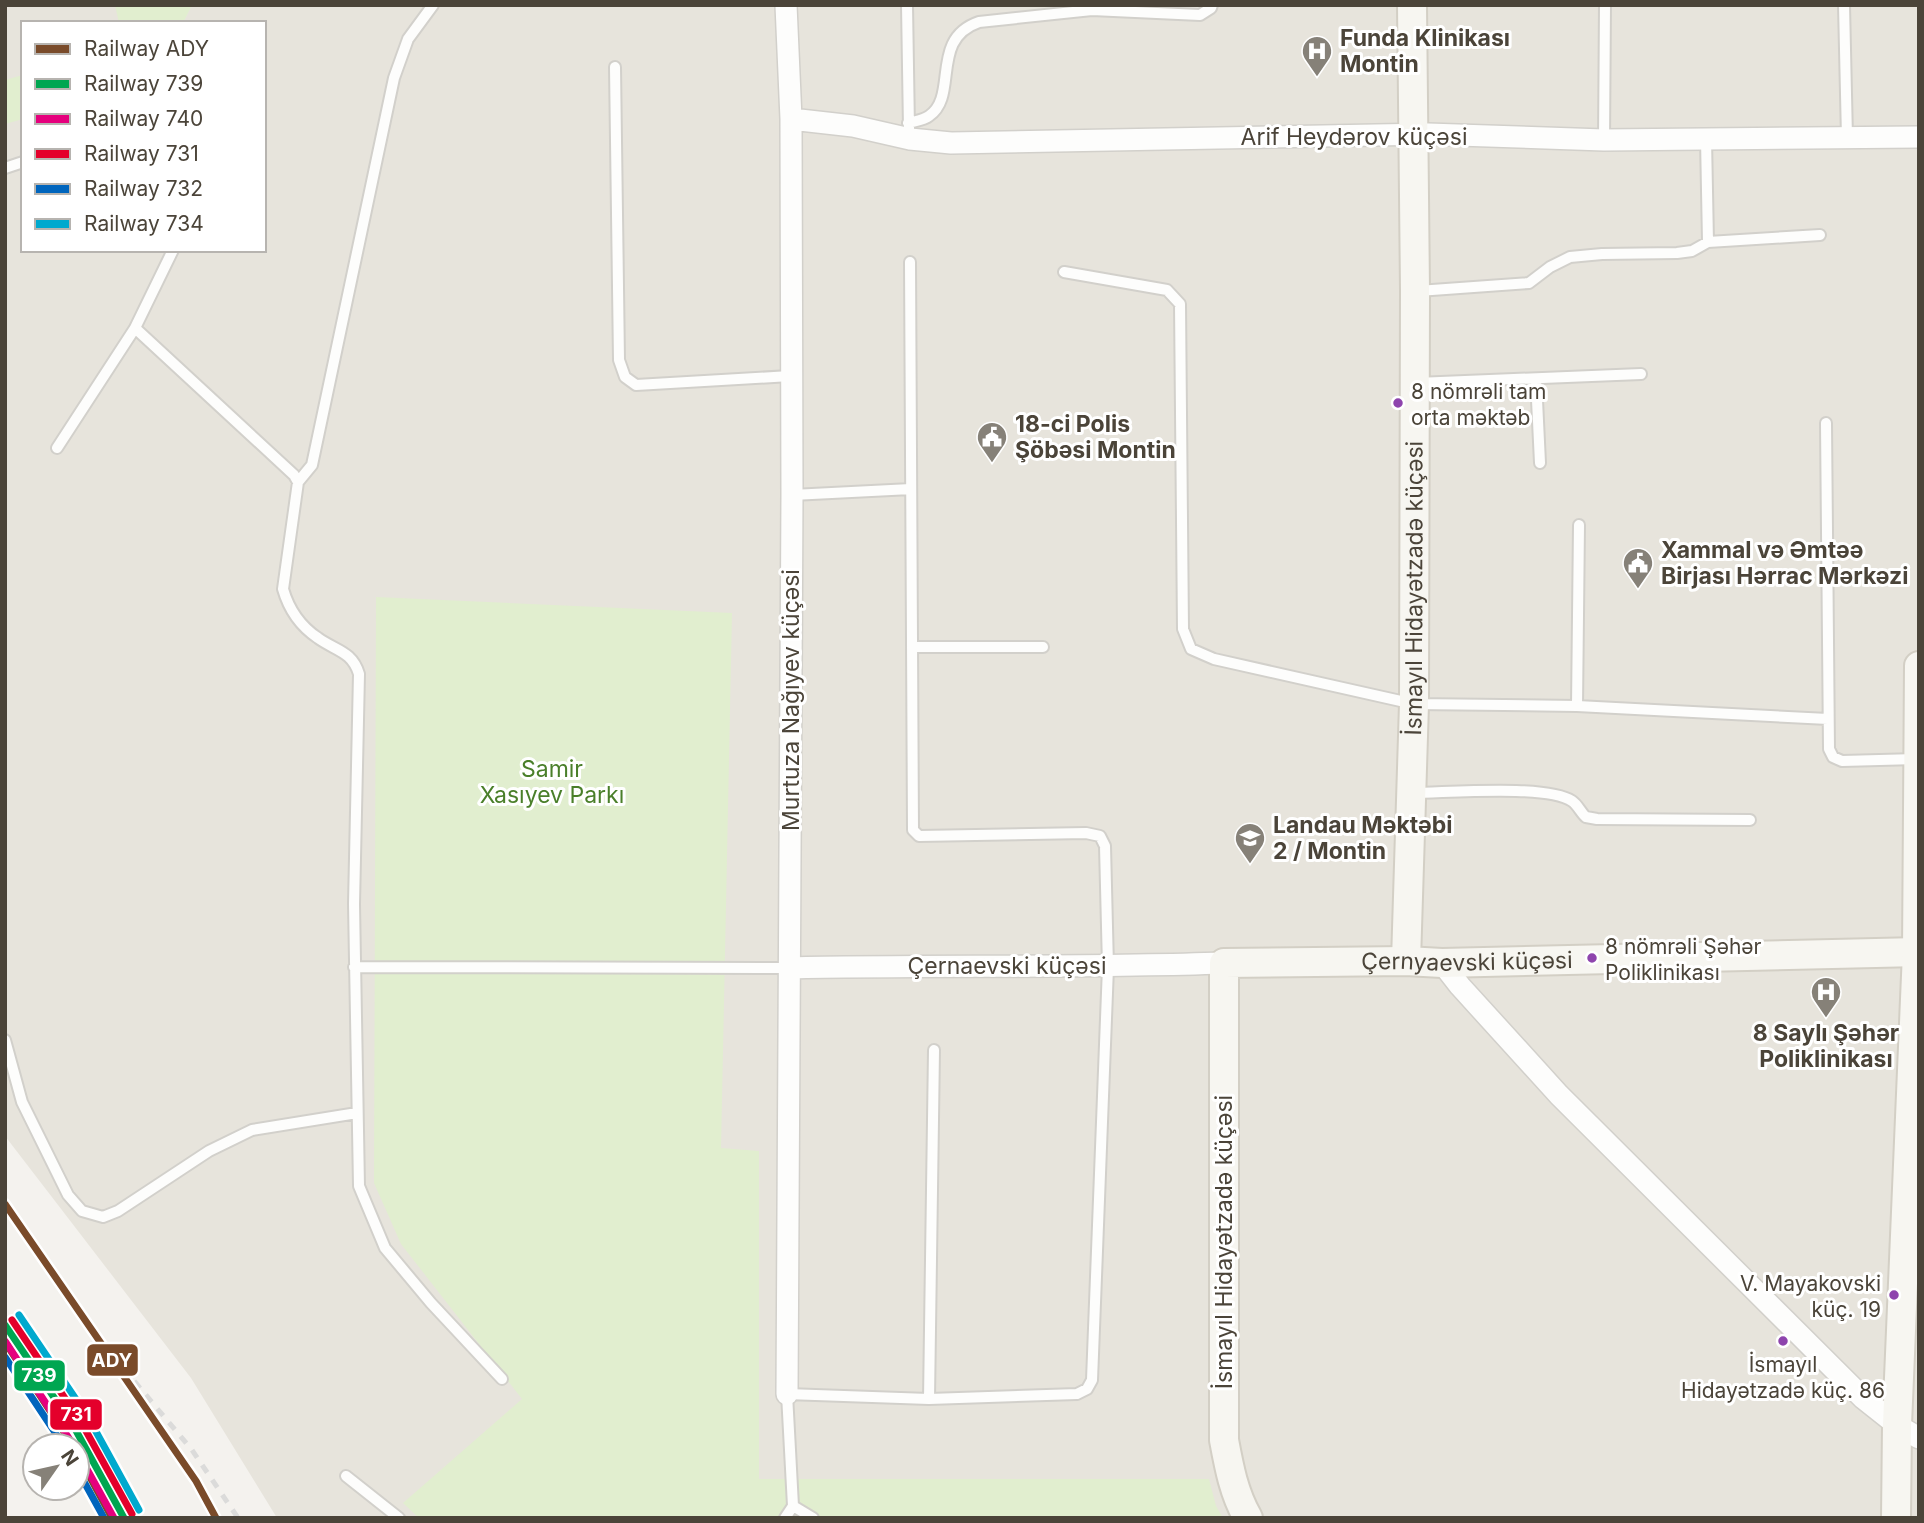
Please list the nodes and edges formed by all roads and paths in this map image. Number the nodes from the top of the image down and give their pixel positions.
1 (433, 5) edge
2 (786, 5) edge
3 (907, 5) edge
4 (1212, 5) edge
5 (1412, 5) edge
6 (1605, 5) edge
7 (1844, 5) edge
8 (1092, 7) edge
9 (615, 67) dead end
10 (791, 119) junction
11 (909, 131) junction
12 (1413, 134) junction
13 (1919, 137) edge
14 (1847, 138) junction
15 (1706, 139) junction
16 (1604, 140) junction
17 (1820, 234) dead end
18 (1708, 242) junction
19 (172, 252) edge
20 (910, 262) dead end
21 (1064, 272) dead end
22 (1415, 291) junction
23 (135, 327) junction
24 (1641, 374) dead end
25 (790, 376) junction
26 (1536, 379) junction
27 (1413, 383) junction
28 (1826, 423) dead end
29 (57, 448) dead end
30 (1540, 463) dead end
31 (298, 482) junction
32 (911, 489) junction
33 (792, 495) junction
34 (1579, 524) dead end
35 (912, 647) junction
36 (1043, 647) dead end
37 (1919, 666) edge
38 (1413, 704) junction
39 (1577, 706) junction
40 (1828, 719) junction
41 (1917, 759) junction
42 (1410, 793) junction
43 (1750, 820) dead end
44 (1918, 952) edge
45 (1406, 961) junction
46 (1224, 963) junction
47 (1442, 963) junction
48 (354, 967) junction
49 (1108, 967) junction
50 (790, 968) junction
51 (5, 1040) edge
52 (934, 1050) dead end
53 (357, 1113) junction
54 (502, 1379) dead end
55 (787, 1394) junction
56 (929, 1399) junction
57 (1908, 1431) edge
58 (346, 1476) dead end
59 (793, 1506) junction
60 (399, 1518) edge
61 (785, 1518) edge
62 (813, 1518) edge
63 (1248, 1518) edge
64 (1896, 1518) edge

1 - 31 lane
2 - 10 street, Murtuza Nağıyev küçəsi
3 - 11 lane
4 - 8 lane
5 - 12 street, İsmayıl Hidayətzadə küçəsi
6 - 16 lane
7 - 14 lane
8 - 11 lane
9 - 25 lane
10 - 11 street, Arif Heydərov küçəsi
10 - 25 street, Murtuza Nağıyev küçəsi
11 - 12 street, Arif Heydərov küçəsi
12 - 16 street, Arif Heydərov küçəsi
12 - 22 street, İsmayıl Hidayətzadə küçəsi
13 - 14 street, Arif Heydərov küçəsi
14 - 15 street, Arif Heydərov küçəsi
15 - 16 street, Arif Heydərov küçəsi
15 - 18 lane
17 - 18 lane
18 - 22 lane
19 - 23 lane
20 - 32 lane
21 - 38 lane
22 - 27 street, İsmayıl Hidayətzadə küçəsi
23 - 29 lane
23 - 31 lane
24 - 26 lane
25 - 33 street, Murtuza Nağıyev küçəsi
26 - 27 lane
26 - 30 lane
27 - 38 street, İsmayıl Hidayətzadə küçəsi
28 - 40 lane
31 - 48 lane
32 - 33 lane
32 - 35 lane
33 - 50 street, Murtuza Nağıyev küçəsi
34 - 39 lane
35 - 36 lane
35 - 49 lane
37 - 41 street
38 - 39 lane
38 - 42 street, İsmayıl Hidayətzadə küçəsi
39 - 40 lane
40 - 41 lane
41 - 44 street
42 - 43 lane
42 - 45 street, İsmayıl Hidayətzadə küçəsi
44 - 47 street, Çernyaevski küçəsi
44 - 57 street
45 - 46 street, Çernyaevski küçəsi
45 - 47 street, Çernyaevski küçəsi
46 - 49 street, Çernaevski küçəsi
46 - 63 street, İsmayıl Hidayətzadə küçəsi
47 - 57 street
48 - 50 lane
48 - 53 lane
49 - 50 street, Çernaevski küçəsi
49 - 56 lane
50 - 55 street, Murtuza Nağıyev küçəsi
51 - 53 lane
52 - 56 lane
53 - 54 lane
55 - 56 lane
55 - 59 lane
57 - 64 street
58 - 60 lane
59 - 61 lane
59 - 62 lane

